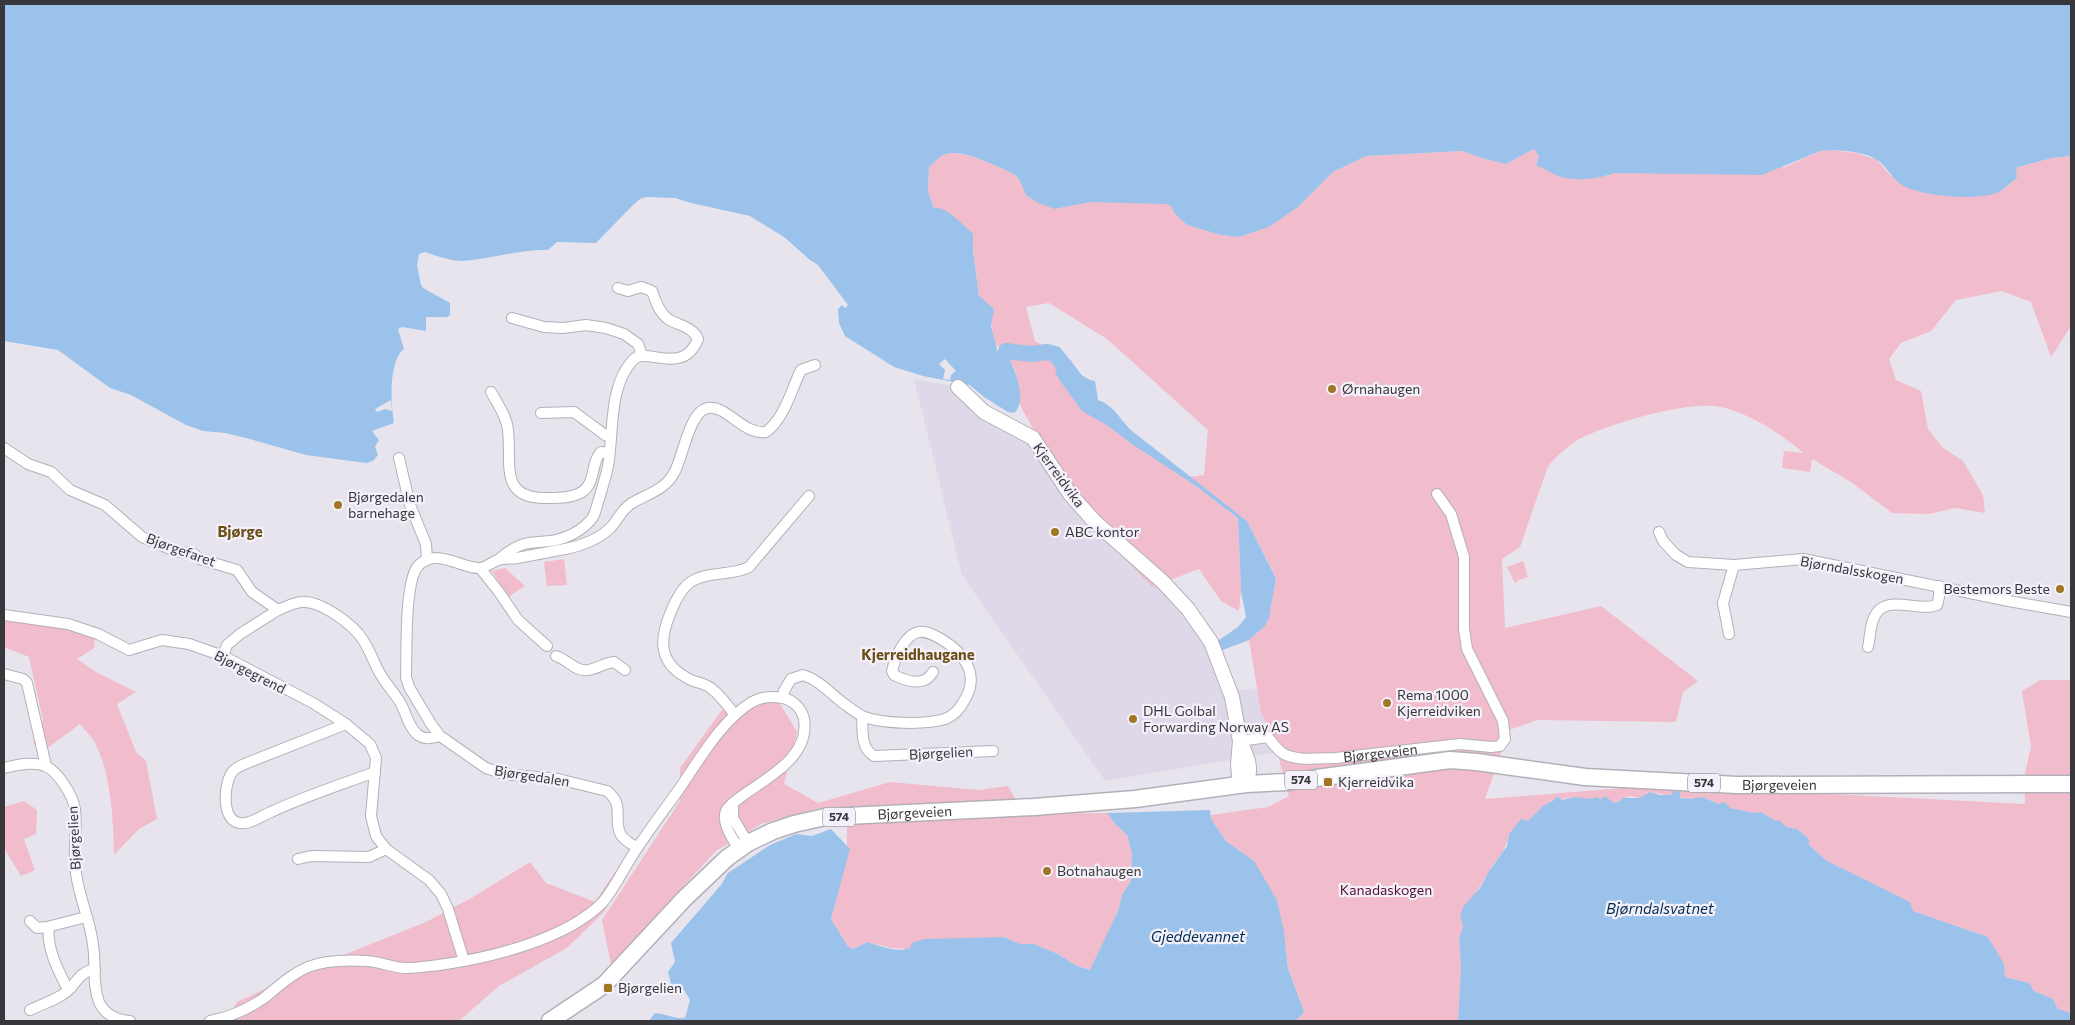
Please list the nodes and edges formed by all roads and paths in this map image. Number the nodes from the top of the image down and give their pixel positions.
1 (618, 288) dead end
2 (512, 318) dead end
3 (642, 355) junction
4 (815, 365) dead end
5 (958, 387) dead end
6 (491, 392) dead end
7 (541, 413) dead end
8 (611, 437) junction
9 (4, 448) edge
10 (609, 453) junction
11 (399, 458) dead end
12 (1437, 494) dead end
13 (809, 496) dead end
14 (1659, 532) dead end
15 (427, 560) junction
16 (498, 560) junction
17 (1734, 565) junction
18 (480, 568) junction
19 (1939, 586) junction
20 (278, 610) junction
21 (2071, 612) edge
22 (4, 615) edge
23 (1729, 634) dead end
24 (546, 646) dead end
25 (1868, 647) dead end
26 (222, 656) junction
27 (556, 656) dead end
28 (625, 670) dead end
29 (933, 672) dead end
30 (4, 674) edge
31 (783, 698) junction
32 (735, 715) junction
33 (862, 716) junction
34 (346, 724) junction
35 (440, 736) junction
36 (1240, 741) junction
37 (993, 751) dead end
38 (46, 766) junction
39 (4, 768) edge
40 (375, 772) junction
41 (1246, 778) junction
42 (2071, 785) edge
43 (743, 846) junction
44 (637, 848) junction
45 (386, 850) junction
46 (298, 859) dead end
47 (86, 918) junction
48 (30, 921) dead end
49 (49, 927) junction
50 (464, 961) junction
51 (622, 966) junction
52 (95, 969) junction
53 (71, 988) junction
54 (30, 1010) dead end
55 (130, 1021) edge
56 (210, 1021) edge
57 (536, 1021) edge
58 (550, 1021) edge

1 - 3 street
2 - 3 street
3 - 8 street
4 - 16 street
5 - 36 street, Kjerreidvika
6 - 10 street
7 - 8 street
8 - 10 street
9 - 20 street, Bjørgefaret
10 - 16 street
11 - 15 street
12 - 36 street, Bjørgeveien
13 - 32 street
14 - 17 street, Bjørndalsskogen
15 - 18 street
15 - 35 street, Bjørgedalen
16 - 18 street
17 - 19 street, Bjørndalsskogen
17 - 23 street
18 - 24 street
19 - 21 street, Bjørndalsskogen
19 - 25 street, Bjørndalsskogen
20 - 26 street
20 - 35 street
22 - 26 street, Bjørgegrend
26 - 34 street, Bjørgegrend
27 - 28 street
29 - 33 street
30 - 38 street
31 - 32 street
31 - 33 street
31 - 43 street
32 - 44 street
33 - 37 street, Bjørgelien
34 - 40 street, Bjørgegrend
34 - 40 street
35 - 44 street, Bjørgedalen
36 - 41 street, Kjerreidvika
38 - 39 street
38 - 47 street, Bjørgelien
40 - 45 street, Bjørgegrend
41 - 42 main road, Bjørgeveien / 574
41 - 43 main road, Bjørgeveien / 574
43 - 51 main road, Bjørgeveien / 574
44 - 50 street
45 - 46 street
45 - 50 street, Bjørgegrend
47 - 49 street
47 - 52 street, Bjørgelien
48 - 49 street
49 - 53 street
50 - 56 street
51 - 57 main road, Bjørgeveien / 574
51 - 58 main road, Bjørgeveien / 574
52 - 53 street
52 - 55 street, Bjørgelien
53 - 54 street

